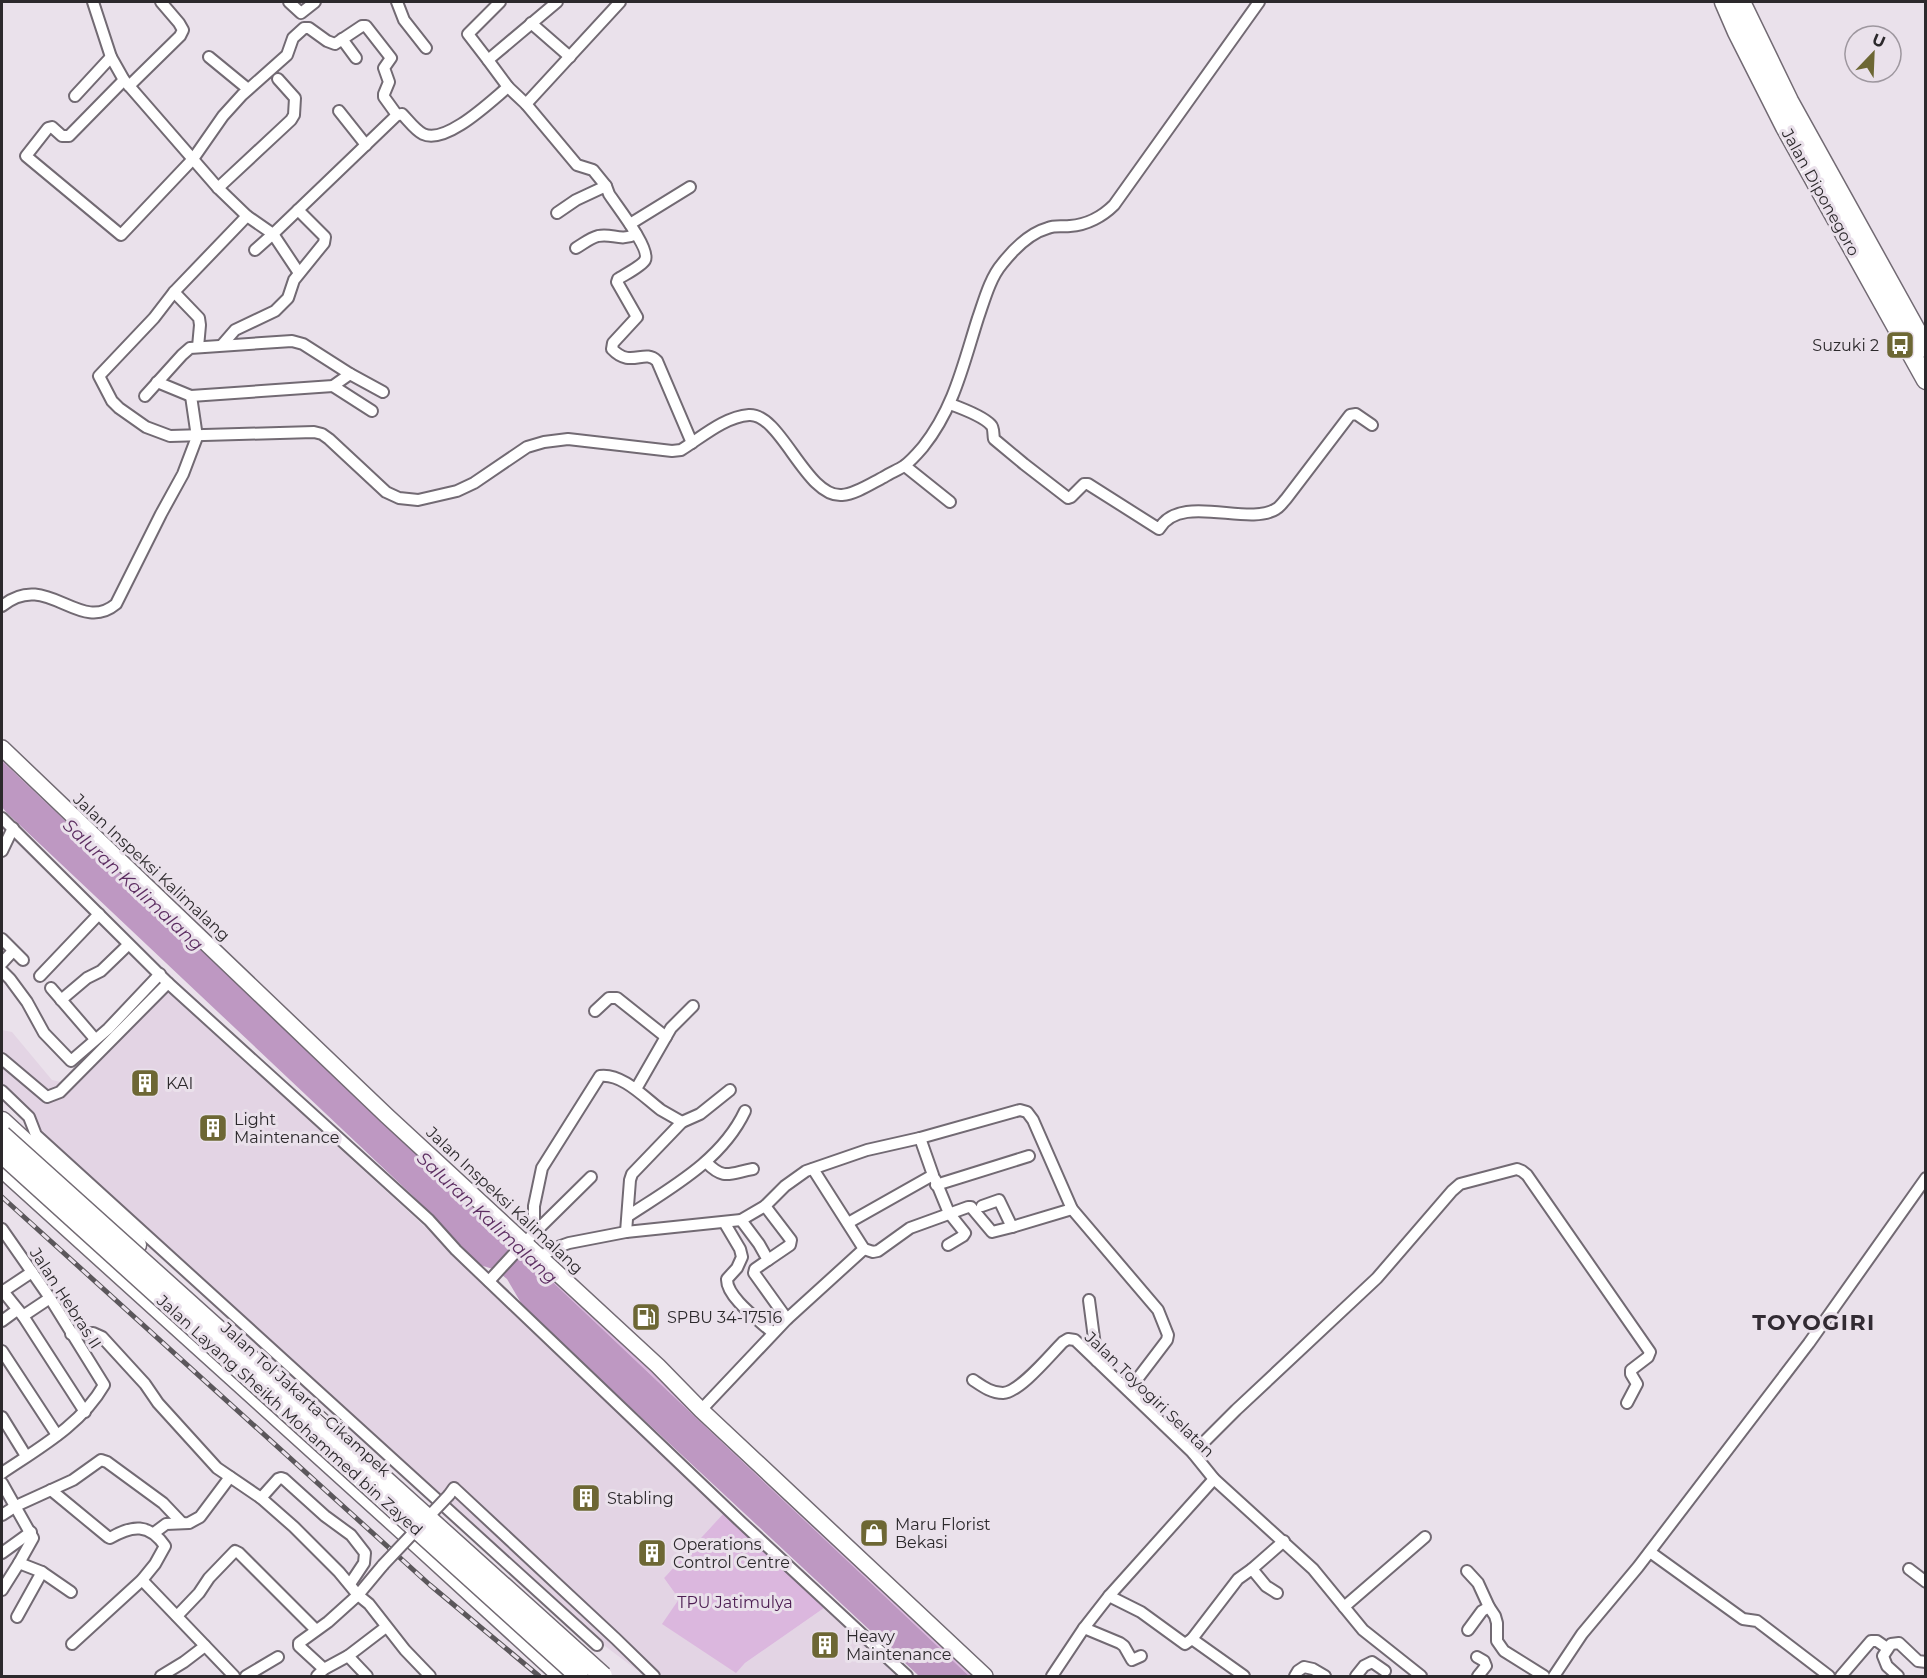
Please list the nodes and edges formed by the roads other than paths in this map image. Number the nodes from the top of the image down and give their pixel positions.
1 (93, 2) edge
2 (161, 2) edge
3 (290, 2) edge
4 (315, 2) edge
5 (398, 2) edge
6 (620, 2) edge
7 (1259, 2) edge
8 (1724, 2) edge
9 (1741, 2) edge
10 (496, 3) edge
11 (549, 4) edge
12 (531, 23) junction
13 (342, 39) junction
14 (426, 48) dead end
15 (111, 57) junction
16 (209, 57) dead end
17 (570, 57) junction
18 (356, 58) dead end
19 (488, 60) junction
20 (278, 79) dead end
21 (126, 83) junction
22 (508, 87) junction
23 (248, 89) junction
24 (75, 96) dead end
25 (526, 104) junction
26 (339, 111) dead end
27 (397, 115) junction
28 (366, 145) junction
29 (193, 159) junction
30 (606, 186) junction
31 (690, 187) dead end
32 (218, 188) junction
33 (298, 210) junction
34 (557, 213) dead end
35 (247, 216) junction
36 (633, 229) junction
37 (273, 234) junction
38 (576, 248) dead end
39 (255, 250) dead end
40 (299, 273) junction
41 (174, 292) junction
42 (222, 345) junction
43 (198, 347) junction
44 (1926, 348) edge
45 (350, 374) junction
46 (1926, 380) edge
47 (157, 382) junction
48 (333, 386) junction
49 (383, 392) dead end
50 (145, 396) dead end
51 (191, 396) junction
52 (950, 404) junction
53 (372, 411) dead end
54 (1372, 425) dead end
55 (197, 436) junction
56 (692, 443) junction
57 (905, 466) junction
58 (951, 502) dead end
59 (2, 606) edge
60 (2, 748) edge
61 (2, 818) edge
62 (13, 828) junction
63 (2, 851) edge
64 (99, 914) junction
65 (2, 939) edge
66 (128, 945) junction
67 (13, 951) junction
68 (23, 960) dead end
69 (2, 963) edge
70 (160, 974) junction
71 (6, 975) edge
72 (40, 976) dead end
73 (168, 982) junction
74 (2, 988) edge
75 (51, 988) dead end
76 (61, 1000) junction
77 (693, 1006) dead end
78 (595, 1011) dead end
79 (666, 1037) junction
80 (95, 1039) junction
81 (2, 1059) edge
82 (636, 1089) junction
83 (730, 1089) dead end
84 (2, 1091) edge
85 (745, 1111) dead end
86 (2, 1121) edge
87 (682, 1122) junction
88 (2, 1134) edge
89 (920, 1138) junction
90 (2, 1154) edge
91 (1029, 1156) dead end
92 (706, 1162) junction
93 (2, 1168) edge
94 (813, 1168) junction
95 (753, 1169) dead end
96 (591, 1177) dead end
97 (1926, 1178) edge
98 (935, 1180) junction
99 (765, 1206) junction
100 (982, 1206) dead end
101 (1072, 1209) junction
102 (949, 1213) junction
103 (628, 1216) junction
104 (741, 1220) junction
105 (724, 1222) junction
106 (848, 1223) junction
107 (1012, 1227) junction
108 (2, 1229) edge
109 (626, 1232) junction
110 (526, 1241) junction
111 (948, 1245) dead end
112 (864, 1249) junction
113 (540, 1257) junction
114 (768, 1260) junction
115 (32, 1272) junction
116 (492, 1278) junction
117 (2, 1291) edge
118 (50, 1298) junction
119 (1089, 1300) dead end
120 (20, 1313) junction
121 (787, 1318) junction
122 (2, 1321) edge
123 (773, 1333) junction
124 (71, 1334) junction
125 (2, 1352) edge
126 (1097, 1361) junction
127 (973, 1380) dead end
128 (1129, 1390) junction
129 (1627, 1403) dead end
130 (701, 1410) junction
131 (85, 1412) junction
132 (2, 1417) edge
133 (57, 1435) junction
134 (1193, 1453) junction
135 (26, 1456) junction
136 (2, 1473) edge
137 (230, 1478) junction
138 (1214, 1479) junction
139 (2, 1483) edge
140 (51, 1490) junction
141 (261, 1498) junction
142 (16, 1506) junction
143 (2, 1515) edge
144 (182, 1523) junction
145 (31, 1532) junction
146 (154, 1533) junction
147 (1425, 1537) dead end
148 (1284, 1541) junction
149 (1650, 1552) junction
150 (2, 1553) edge
151 (19, 1563) junction
152 (1252, 1569) junction
153 (1909, 1569) dead end
154 (1467, 1571) dead end
155 (42, 1572) junction
156 (142, 1580) junction
157 (1926, 1582) edge
158 (350, 1584) junction
159 (2, 1590) edge
160 (71, 1592) dead end
161 (1277, 1593) dead end
162 (358, 1594) junction
163 (1109, 1596) junction
164 (1344, 1607) junction
165 (1489, 1607) junction
166 (177, 1616) junction
167 (16, 1617) dead end
168 (386, 1627) junction
169 (1084, 1628) junction
170 (316, 1630) junction
171 (1468, 1630) dead end
172 (1192, 1639) junction
173 (72, 1644) dead end
174 (597, 1645) dead end
175 (205, 1646) junction
176 (1887, 1648) junction
177 (348, 1656) junction
178 (1141, 1656) dead end
179 (1396, 1656) junction
180 (278, 1657) dead end
181 (1477, 1657) dead end
182 (1926, 1662) edge
183 (320, 1673) edge
184 (1384, 1674) edge
185 (161, 1677) edge
186 (234, 1677) edge
187 (246, 1677) edge
188 (367, 1677) edge
189 (430, 1677) edge
190 (562, 1677) edge
191 (579, 1677) edge
192 (603, 1677) edge
193 (610, 1677) edge
194 (654, 1677) edge
195 (907, 1677) edge
196 (986, 1677) edge
197 (1052, 1677) edge
198 (1244, 1677) edge
199 (1294, 1677) edge
200 (1325, 1677) edge
201 (1356, 1677) edge
202 (1421, 1677) edge
203 (1478, 1677) edge
204 (1544, 1677) edge
205 (1554, 1677) edge
206 (1829, 1677) edge
207 (1841, 1677) edge
208 (1898, 1677) edge

1 - 15 street
2 - 21 street
3 - 4 street
5 - 14 street
6 - 17 street
7 - 52 street
8 - 46 highway, Jalan Diponegoro
9 - 44 highway, Jalan Diponegoro
10 - 19 street
11 - 12 street
12 - 17 street
12 - 19 street
13 - 18 street
13 - 23 street
13 - 27 street
15 - 21 street
15 - 24 street
16 - 23 street
17 - 25 street
19 - 22 street
20 - 32 street
21 - 29 street
21 - 29 street
22 - 25 street
22 - 27 street
23 - 29 street
25 - 30 street
26 - 28 street
27 - 28 street
28 - 33 street
29 - 32 street
30 - 34 street
30 - 36 street
31 - 36 street
32 - 35 street
33 - 37 street
33 - 40 street
35 - 37 street
35 - 41 street
36 - 38 street
36 - 56 street
37 - 39 street
37 - 40 street
40 - 42 street
41 - 43 street
41 - 55 street
42 - 43 street
42 - 45 street
43 - 47 street
45 - 48 street
45 - 49 street
47 - 50 street
47 - 51 street
48 - 51 street
48 - 53 street
51 - 55 street
52 - 54 street
52 - 57 street
55 - 56 street
55 - 59 street
56 - 57 street
57 - 58 street
60 - 110 main road, Jalan Inspeksi Kalimalang
61 - 62 street
62 - 63 street
62 - 64 street
64 - 66 street
64 - 72 street
65 - 67 street
66 - 70 street
66 - 76 street
67 - 68 street
67 - 69 street
70 - 73 street
70 - 80 street
71 - 74 street
71 - 80 street
73 - 81 street
73 - 116 street
75 - 76 street
76 - 80 street
77 - 79 street
78 - 79 street
79 - 82 street
82 - 87 street
82 - 110 street
83 - 87 street
84 - 174 street
85 - 92 street
86 - 193 highway, Jalan Tol Jakarta–Cikampek
87 - 103 street
88 - 192 highway, Jalan Layang Sheikh Mohammed bin Zayed, bridge
89 - 94 street
89 - 98 street
89 - 101 street
90 - 191 highway, Jalan Layang Sheikh Mohammed bin Zayed, bridge
91 - 98 street
92 - 95 street
92 - 103 street
93 - 190 highway, Jalan Tol Jakarta–Cikampek
94 - 99 street
94 - 106 street
96 - 110 street
97 - 149 street
98 - 102 street
98 - 106 street
99 - 104 street
99 - 114 street
100 - 107 street
101 - 107 street
101 - 128 street
102 - 107 street
102 - 111 street
102 - 112 street
103 - 109 street
104 - 105 street
104 - 114 street
105 - 109 street
105 - 123 street
106 - 112 street
108 - 115 street, Jalan Hebras II
109 - 113 street
110 - 113 main road, Jalan Inspeksi Kalimalang
110 - 116 street
112 - 121 street
113 - 130 main road, Jalan Inspeksi Kalimalang
114 - 121 street
115 - 117 street
115 - 118 street, Jalan Hebras II
116 - 195 street
117 - 120 street
118 - 120 street
118 - 124 street, Jalan Hebras II
119 - 126 street
120 - 122 street
120 - 131 street
121 - 123 street
123 - 130 street
124 - 131 street, Jalan Hebras II
124 - 137 street
125 - 133 street
126 - 127 street, Jalan Toyogiri Selatan
126 - 128 street, Jalan Toyogiri Selatan
128 - 134 street, Jalan Toyogiri Selatan
129 - 134 street
130 - 196 main road, Jalan Inspeksi Kalimalang
131 - 133 street
132 - 135 street
133 - 135 street
134 - 138 street, Jalan Toyogiri Selatan
135 - 136 street
137 - 141 street
137 - 144 street
138 - 148 street
138 - 163 street, Jalan Toyogiri Selatan
139 - 142 street
140 - 142 street
140 - 144 street
140 - 146 street
141 - 158 street
141 - 158 street
142 - 143 street
142 - 145 street
144 - 146 street
145 - 150 street
145 - 151 street
146 - 156 street
147 - 164 street
148 - 152 street
148 - 164 street
149 - 205 street
149 - 206 street
151 - 155 street
151 - 159 street
152 - 161 street
152 - 172 street
153 - 157 street
154 - 165 street
155 - 160 street
155 - 167 street
156 - 166 street
156 - 173 street
158 - 162 street
162 - 168 street
162 - 170 street
162 - 194 street, bridge
163 - 169 street, Jalan Toyogiri Selatan
163 - 172 street
164 - 179 street
165 - 171 street
165 - 204 street
166 - 170 street
166 - 175 street
168 - 177 street
168 - 189 street
169 - 178 street
169 - 197 street, Jalan Toyogiri Selatan
170 - 183 street
172 - 198 street
175 - 185 street
175 - 186 street
176 - 182 street
176 - 207 street
176 - 208 street
177 - 183 street
177 - 188 street
179 - 184 street
179 - 202 street
180 - 187 street
181 - 203 street
184 - 201 street
199 - 200 street

